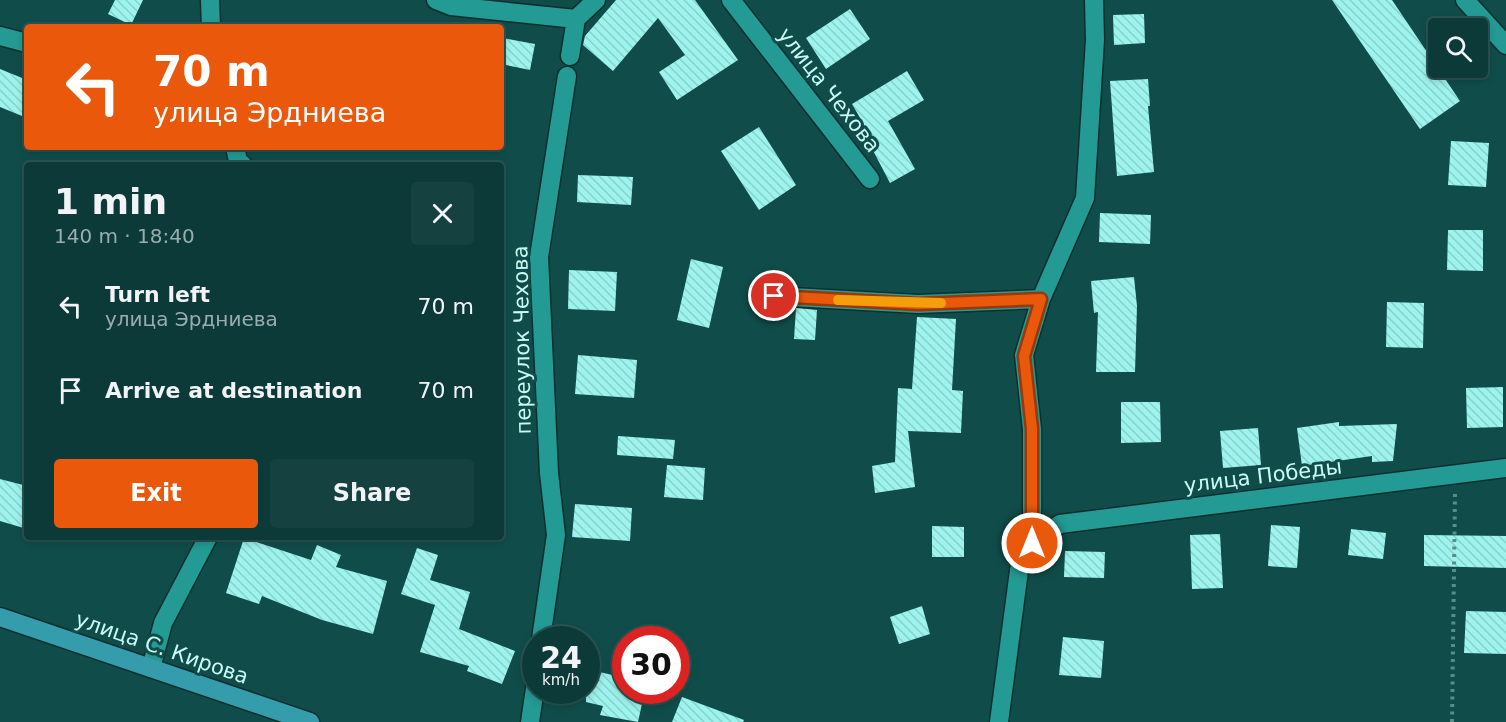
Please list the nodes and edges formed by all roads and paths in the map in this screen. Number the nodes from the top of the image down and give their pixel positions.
1 (210, 0) edge
2 (436, 0) edge
3 (596, 0) edge
4 (731, 0) edge
5 (1094, 0) edge
6 (1465, 0) edge
7 (576, 18) junction
8 (211, 24) edge
9 (0, 36) edge
10 (24, 42) edge
11 (1506, 45) edge
12 (570, 56) dead end
13 (567, 76) dead end
14 (870, 179) dead end
15 (774, 296) dead end
16 (1041, 299) junction
17 (1506, 468) edge
18 (1455, 476) junction
19 (206, 540) edge
20 (1032, 543) junction
21 (0, 617) edge
22 (544, 626) edge
23 (151, 668) junction
24 (533, 704) edge
25 (310, 722) edge
26 (530, 722) edge
27 (999, 722) edge
28 (1452, 722) edge

1 - 8 street
2 - 7 street
3 - 7 street
4 - 14 street, улица Чехова
5 - 16 street
6 - 11 street
7 - 12 street
9 - 10 street
13 - 22 street, переулок Чехова
15 - 16 street
16 - 20 street
17 - 18 street, улица Победы
18 - 20 street, улица Победы
18 - 28 path
19 - 23 street
20 - 27 street
21 - 23 main road, улица С. Кирова
23 - 25 main road, улица С. Кирова
24 - 26 street

